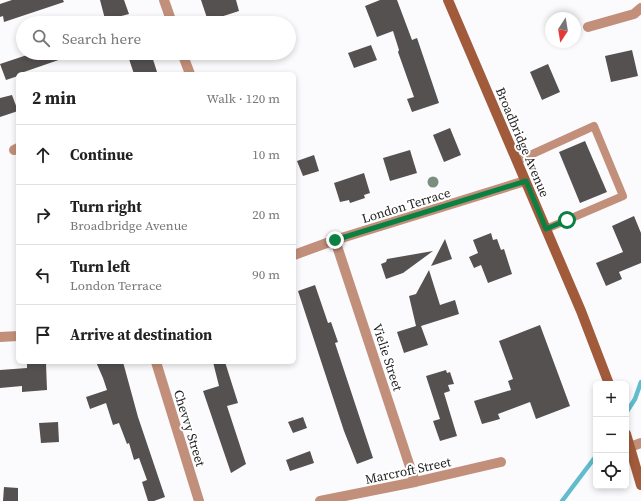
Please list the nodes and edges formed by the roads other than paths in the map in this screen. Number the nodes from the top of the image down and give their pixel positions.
1 (164, 0) edge
2 (448, 0) edge
3 (641, 8) edge
4 (170, 16) edge
5 (588, 27) dead end
6 (185, 60) edge
7 (189, 72) edge
8 (517, 162) junction
9 (526, 181) junction
10 (546, 229) junction
11 (335, 240) junction
12 (296, 254) edge
13 (16, 336) edge
14 (0, 337) edge
15 (157, 364) edge
16 (608, 381) edge
17 (641, 443) edge
18 (629, 444) edge
19 (630, 447) junction
20 (501, 462) dead end
21 (415, 482) junction
22 (641, 485) edge
23 (199, 501) edge
24 (320, 501) edge

1 - 4 street
2 - 8 main road, Broadbridge Avenue
3 - 5 street
6 - 7 street
8 - 9 main road, Broadbridge Avenue
8 - 10 lane
9 - 10 main road, Broadbridge Avenue
9 - 11 street, London Terrace
10 - 16 main road, Broadbridge Avenue
11 - 12 street, London Terrace
11 - 21 street, Vielie Street
13 - 14 street
15 - 23 street, Chevvy Street
17 - 19 street
18 - 19 main road
19 - 22 main road
20 - 21 street, Marcroft Street
21 - 24 street, Marcroft Street

